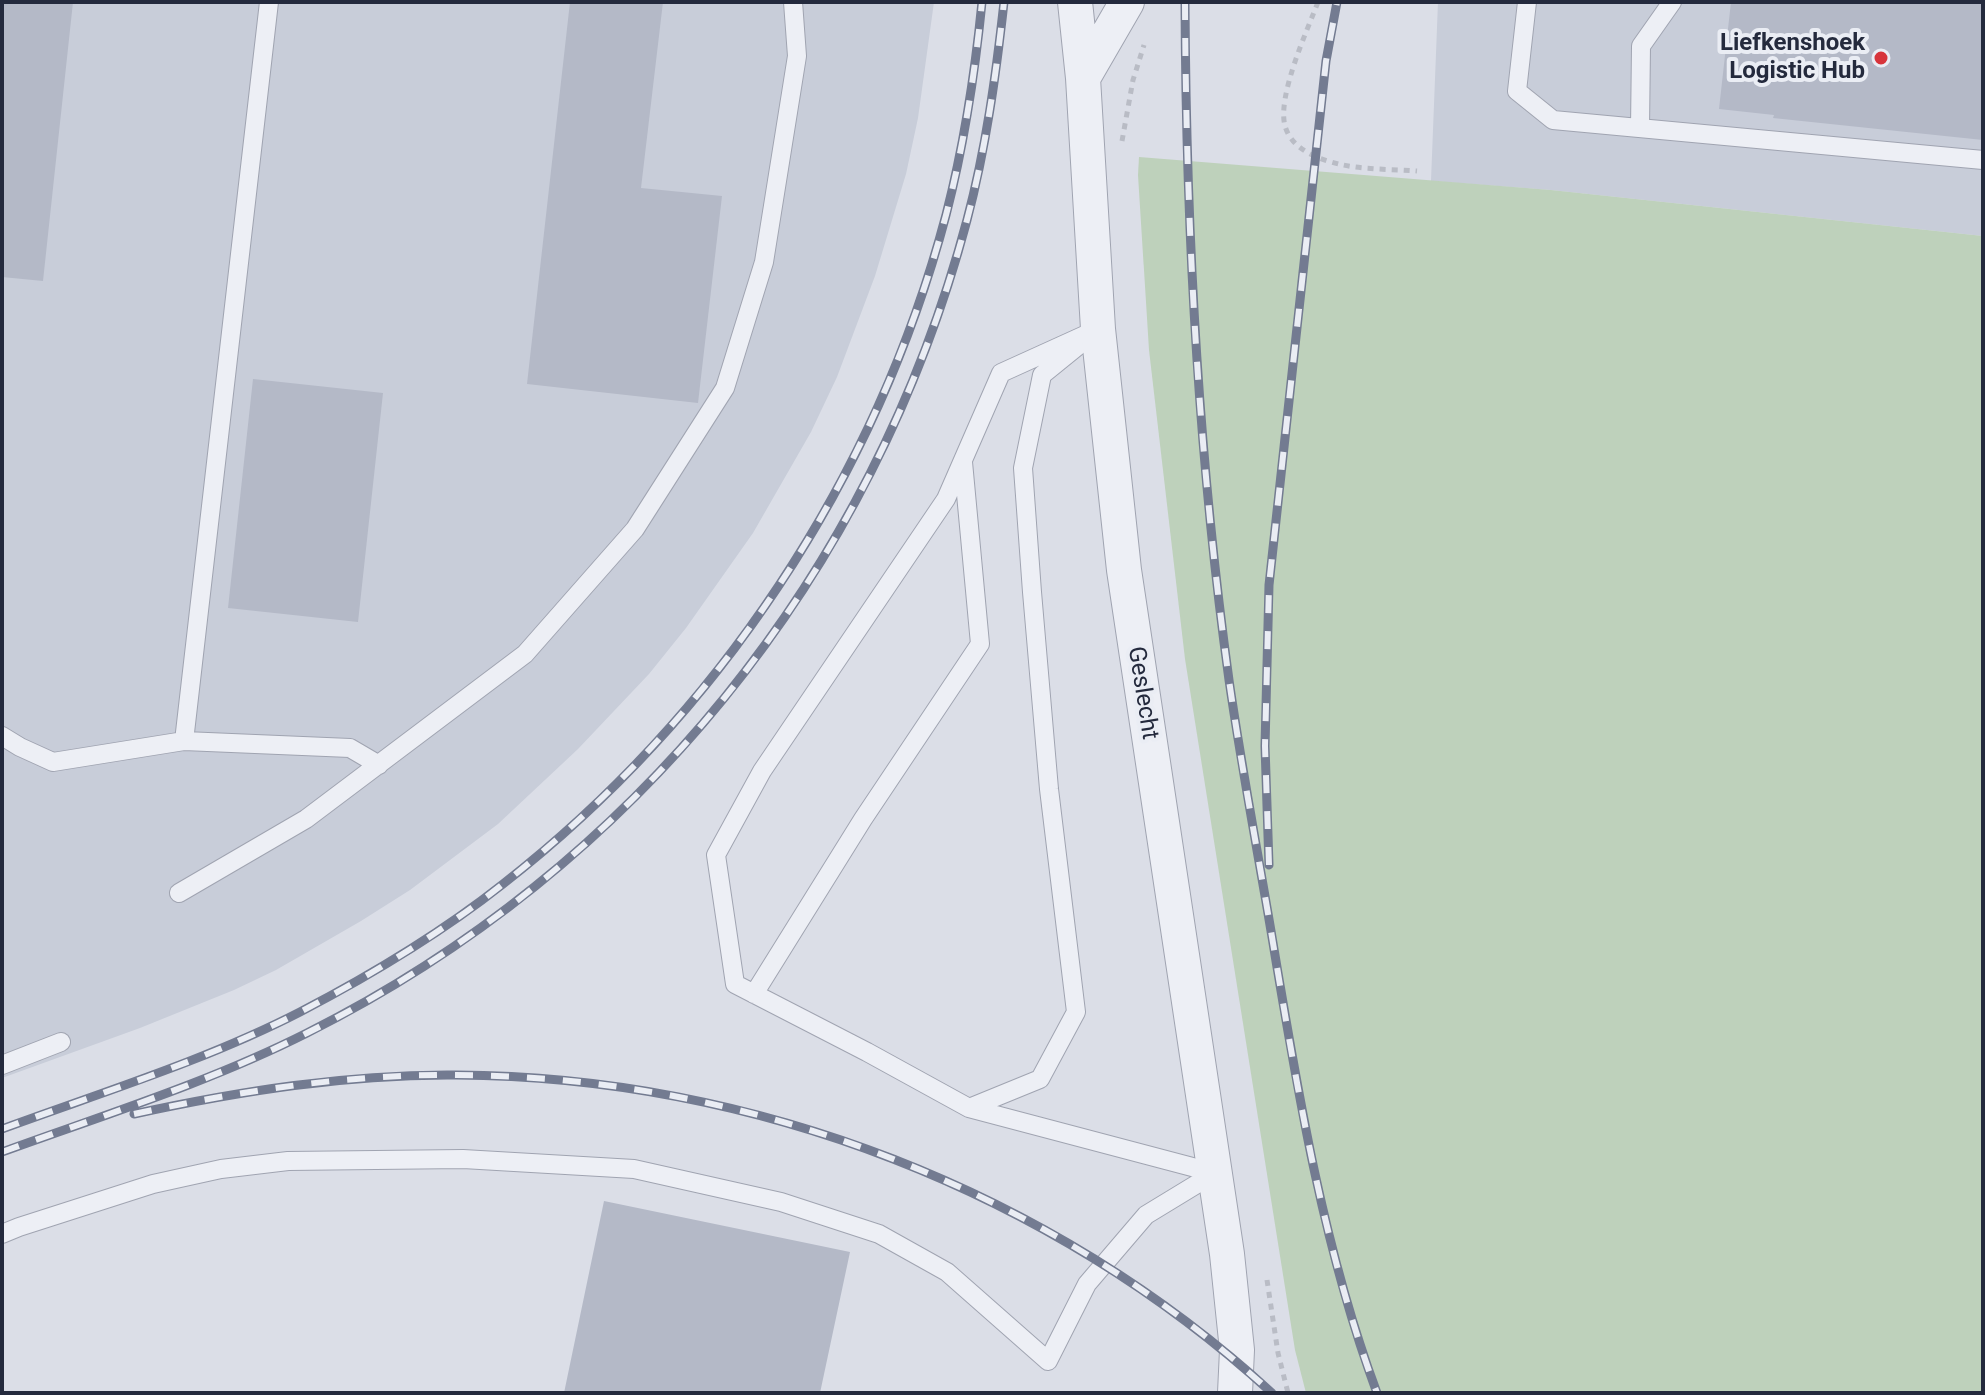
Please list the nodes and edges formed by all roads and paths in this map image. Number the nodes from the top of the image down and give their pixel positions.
1 (269, 2) edge
2 (793, 2) edge
3 (1075, 2) edge
4 (1127, 2) edge
5 (1318, 2) edge
6 (1527, 2) edge
7 (1672, 2) edge
8 (1149, 31) dead end
9 (1083, 78) junction
10 (1640, 128) junction
11 (1122, 147) dead end
12 (1983, 160) edge
13 (1417, 171) dead end
14 (1098, 329) junction
15 (963, 460) junction
16 (2, 736) edge
17 (184, 741) junction
18 (379, 765) junction
19 (179, 893) dead end
20 (754, 994) junction
21 (61, 1042) dead end
22 (2, 1065) edge
23 (969, 1108) junction
24 (1215, 1173) junction
25 (2, 1234) edge
26 (1265, 1272) dead end
27 (1235, 1393) edge
28 (1288, 1393) edge

1 - 17 lane
2 - 18 lane
3 - 9 street, Geslecht
4 - 9 street
5 - 13 path
6 - 10 lane
7 - 10 lane
8 - 11 path
9 - 14 street, Geslecht
10 - 12 lane
14 - 15 lane
14 - 23 lane
14 - 24 street, Geslecht
15 - 20 lane
15 - 20 lane
16 - 17 lane
17 - 18 lane
18 - 19 lane
20 - 23 lane
21 - 22 lane
23 - 24 lane
24 - 25 lane
24 - 27 street, Geslecht
26 - 28 path

